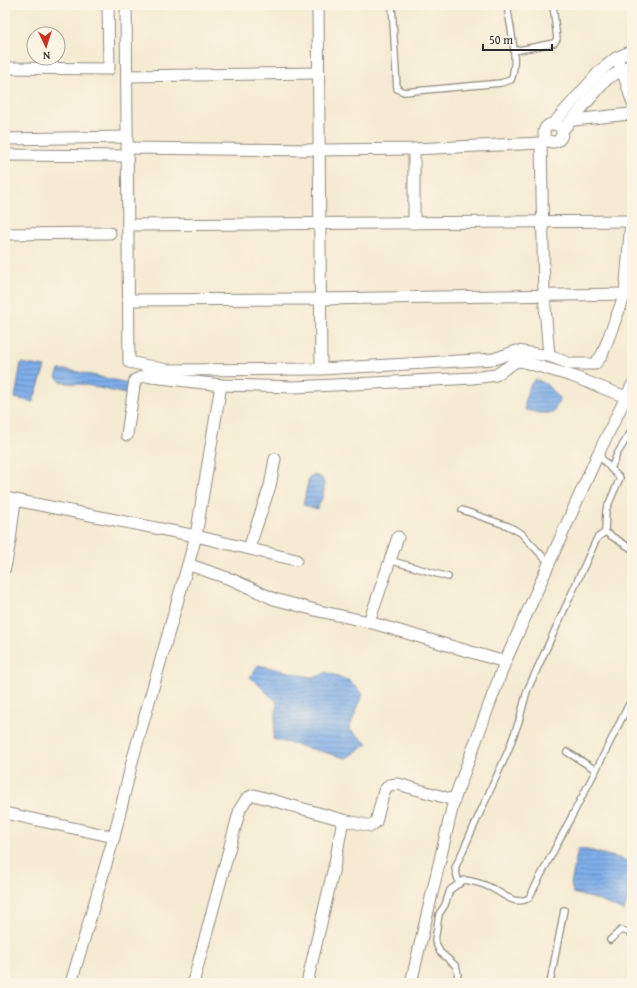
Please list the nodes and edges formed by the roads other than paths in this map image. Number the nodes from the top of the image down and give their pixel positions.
1 (108, 5) edge
2 (126, 5) edge
3 (318, 5) edge
4 (392, 5) edge
5 (507, 5) edge
6 (553, 5) edge
7 (632, 50) edge
8 (514, 51) junction
9 (616, 58) junction
10 (627, 67) edge
11 (5, 68) edge
12 (319, 73) junction
13 (127, 76) junction
14 (632, 101) edge
15 (632, 111) edge
16 (573, 120) junction
17 (558, 128) junction
18 (127, 137) junction
19 (5, 139) edge
20 (544, 142) junction
21 (319, 150) junction
22 (414, 150) junction
23 (127, 152) junction
24 (5, 155) edge
25 (544, 221) junction
26 (632, 221) edge
27 (414, 223) junction
28 (320, 224) junction
29 (128, 225) junction
30 (110, 233) dead end
31 (5, 234) edge
32 (544, 294) junction
33 (625, 294) junction
34 (320, 299) junction
35 (128, 300) junction
36 (549, 356) junction
37 (321, 369) junction
38 (221, 385) junction
39 (632, 385) edge
40 (626, 397) junction
41 (632, 430) edge
42 (127, 435) dead end
43 (598, 454) junction
44 (275, 459) dead end
45 (611, 469) junction
46 (10, 499) edge
47 (462, 510) dead end
48 (605, 532) junction
49 (196, 536) junction
50 (398, 537) dead end
51 (249, 548) junction
52 (632, 549) edge
53 (296, 560) dead end
54 (389, 560) junction
55 (548, 564) junction
56 (188, 566) junction
57 (5, 568) edge
58 (448, 577) dead end
59 (368, 622) junction
60 (505, 662) junction
61 (631, 700) edge
62 (567, 752) dead end
63 (596, 770) junction
64 (454, 800) junction
65 (5, 813) edge
66 (343, 820) junction
67 (114, 837) junction
68 (459, 884) junction
69 (564, 910) dead end
70 (632, 933) edge
71 (610, 940) dead end
72 (71, 983) edge
73 (193, 983) edge
74 (307, 983) edge
75 (411, 983) edge
76 (455, 983) edge
77 (550, 983) edge

1 - 11 street
2 - 13 street
3 - 12 street
4 - 8 lane
5 - 8 lane
6 - 8 lane
7 - 9 street
9 - 10 street
9 - 17 street
10 - 14 street
10 - 16 street
12 - 13 street
12 - 21 street
13 - 18 street
15 - 16 street
16 - 17 street
17 - 20 street
18 - 19 street
18 - 23 street
20 - 22 street
20 - 25 street
21 - 22 street
21 - 23 street
21 - 28 street
22 - 27 street
23 - 24 street
23 - 29 street
25 - 26 street
25 - 27 street
25 - 32 street
26 - 33 street
27 - 28 street
28 - 29 street
28 - 34 street
29 - 35 street
30 - 31 street
32 - 33 street
32 - 34 street
32 - 36 street
33 - 36 street
34 - 35 street
34 - 37 street
35 - 37 street
36 - 37 street
38 - 40 street
38 - 42 street
38 - 49 street
39 - 40 street
40 - 43 street
41 - 45 lane
43 - 45 lane
43 - 55 street
44 - 51 street
45 - 48 lane
46 - 49 street
46 - 57 street
47 - 55 lane
48 - 52 lane
48 - 68 lane
49 - 51 street
49 - 56 street
50 - 54 street
51 - 53 street
54 - 58 lane
54 - 59 street
55 - 60 street
56 - 59 street
56 - 67 street
59 - 60 street
60 - 64 street
61 - 63 lane
62 - 63 lane
63 - 68 lane
64 - 66 street
64 - 75 street
65 - 67 street
66 - 73 street
66 - 74 street
67 - 72 street
68 - 76 lane
69 - 77 lane
70 - 71 lane

